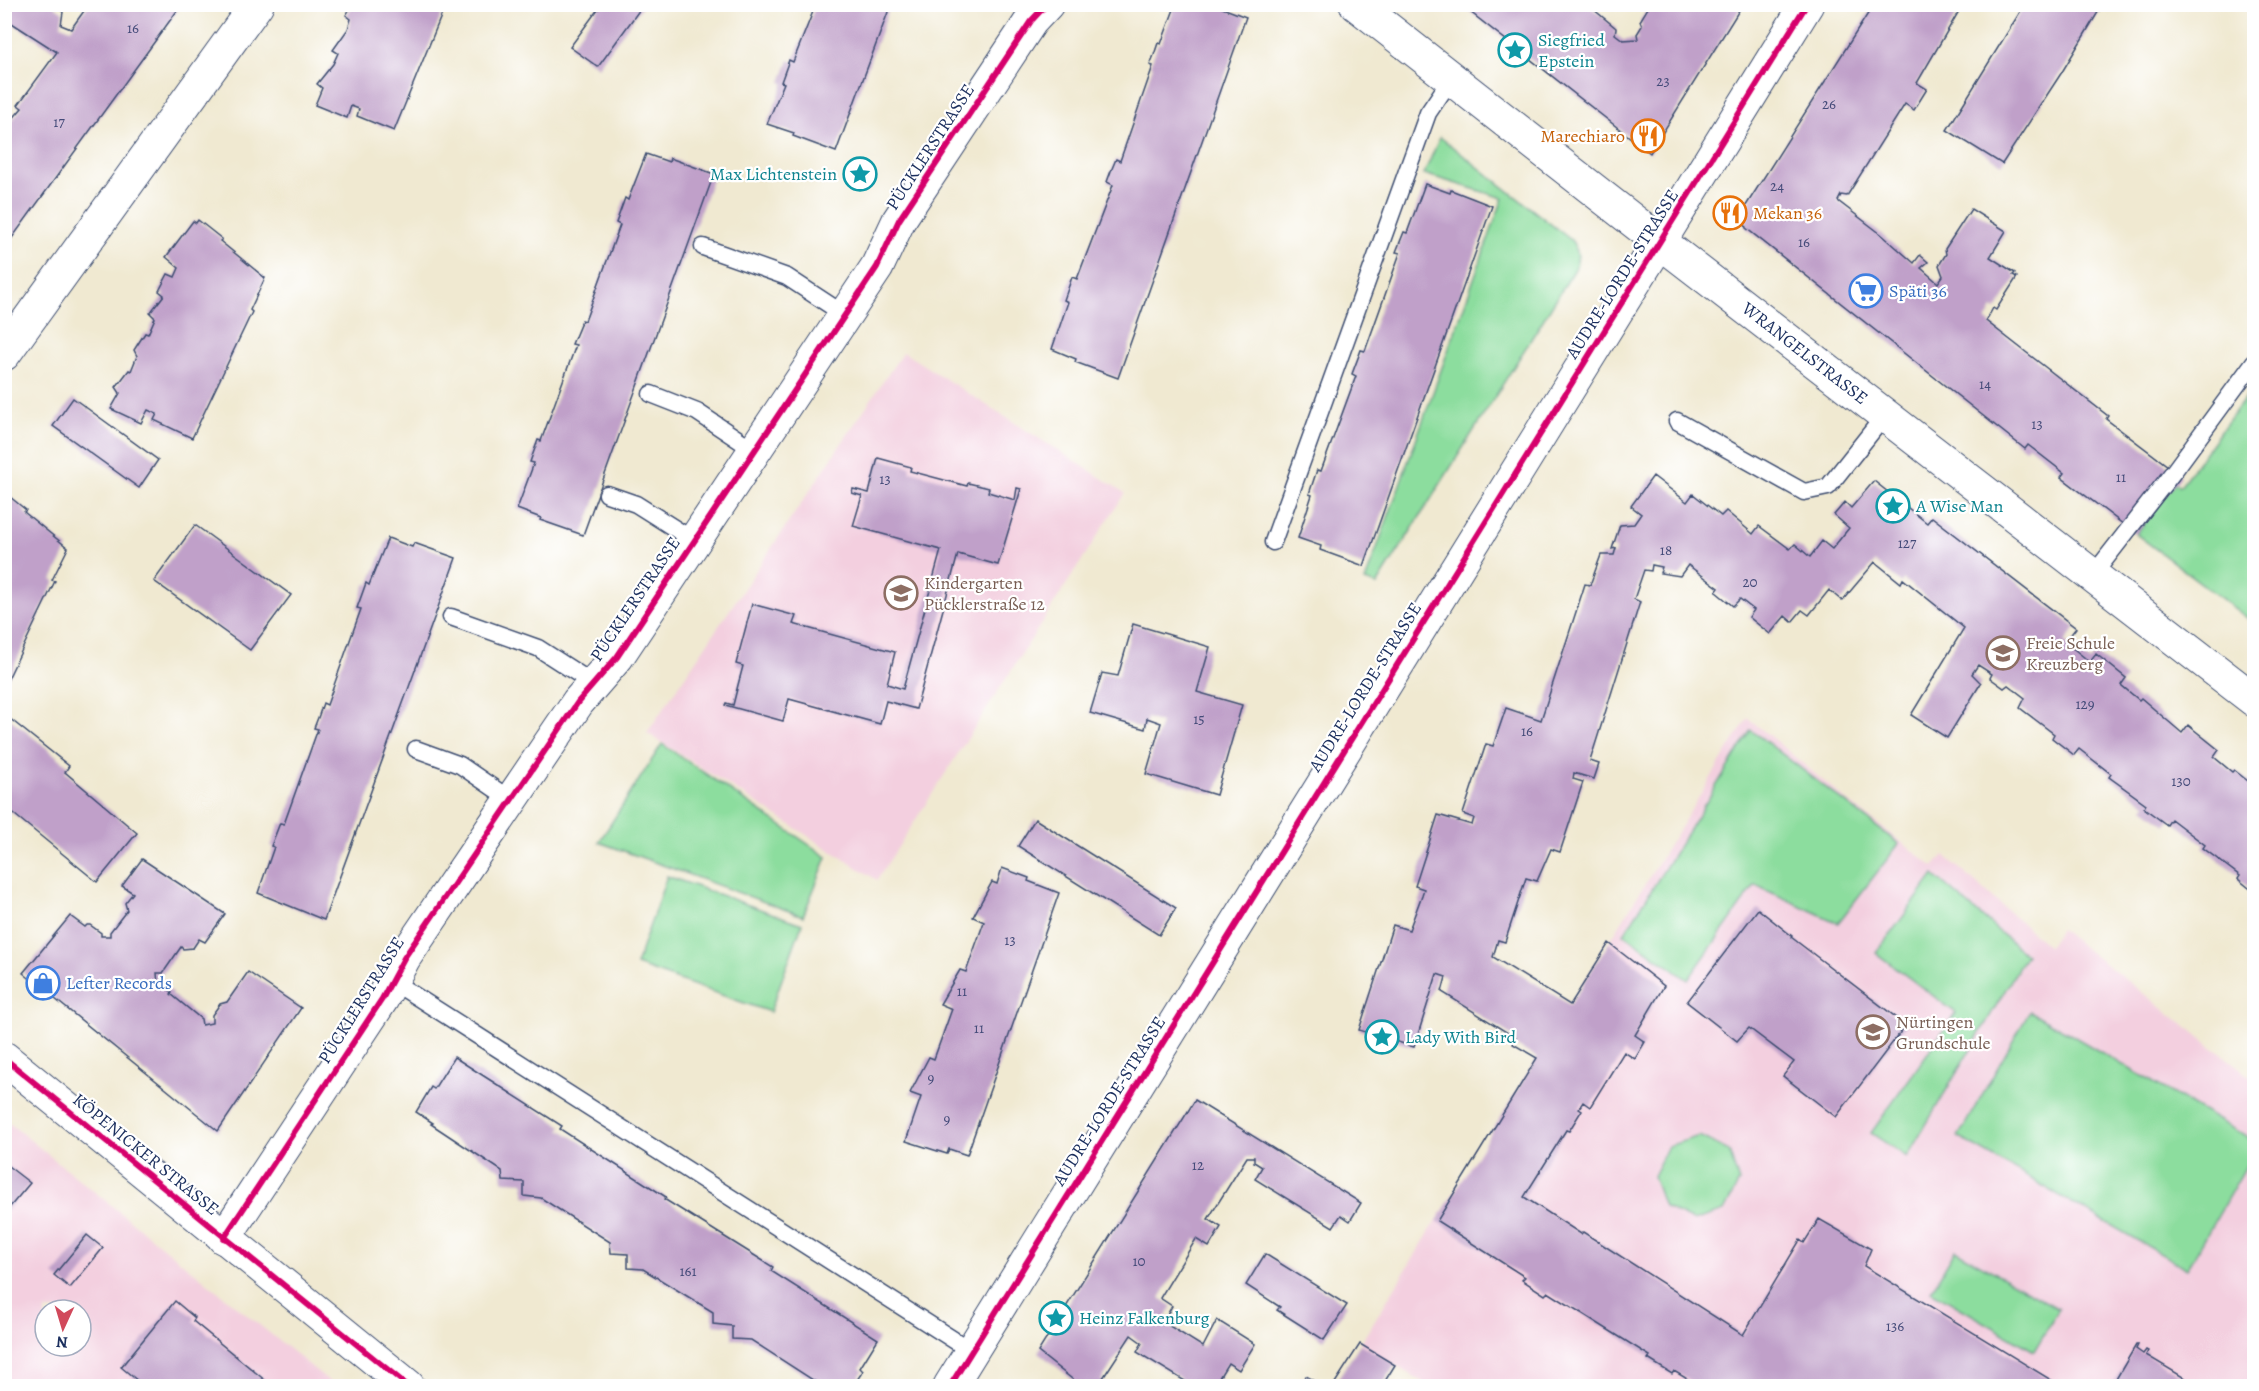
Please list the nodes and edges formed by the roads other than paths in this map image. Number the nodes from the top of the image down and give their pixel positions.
1 (257, 4) edge
2 (1047, 4) edge
3 (1356, 4) edge
4 (1807, 4) edge
5 (1451, 79) junction
6 (1659, 242) junction
7 (703, 247) dead end
8 (844, 315) junction
9 (4, 354) edge
10 (2254, 362) edge
11 (651, 394) dead end
12 (1885, 415) junction
13 (1677, 421) dead end
14 (754, 450) junction
15 (607, 494) dead end
16 (693, 540) junction
17 (1273, 542) dead end
18 (2093, 575) junction
19 (451, 617) dead end
20 (594, 684) junction
21 (2254, 700) edge
22 (416, 749) dead end
23 (511, 800) junction
24 (392, 981) junction
25 (4, 1058) edge
26 (224, 1238) junction
27 (971, 1351) junction
28 (408, 1386) edge
29 (950, 1386) edge

1 - 9 street
2 - 8 street, PÜCKLERSTRASSE
3 - 5 street, WRANGELSTRASSE
4 - 6 street, AUDRE-LORDE-STRASSE
5 - 6 street, WRANGELSTRASSE
5 - 17 lane
6 - 12 street, WRANGELSTRASSE
6 - 27 street, AUDRE-LORDE-STRASSE
7 - 8 lane
8 - 14 street, PÜCKLERSTRASSE
10 - 18 lane
11 - 14 lane
12 - 13 lane
12 - 18 street, WRANGELSTRASSE
14 - 16 street, PÜCKLERSTRASSE
15 - 16 lane
16 - 20 street, PÜCKLERSTRASSE
18 - 21 street, WRANGELSTRASSE
19 - 20 lane
20 - 23 street, PÜCKLERSTRASSE
22 - 23 lane
23 - 24 street, PÜCKLERSTRASSE
24 - 26 street, PÜCKLERSTRASSE
24 - 27 lane
25 - 26 street, KÖPENICKER STRASSE
26 - 28 street, KÖPENICKER STRASSE
27 - 29 street, AUDRE-LORDE-STRASSE

